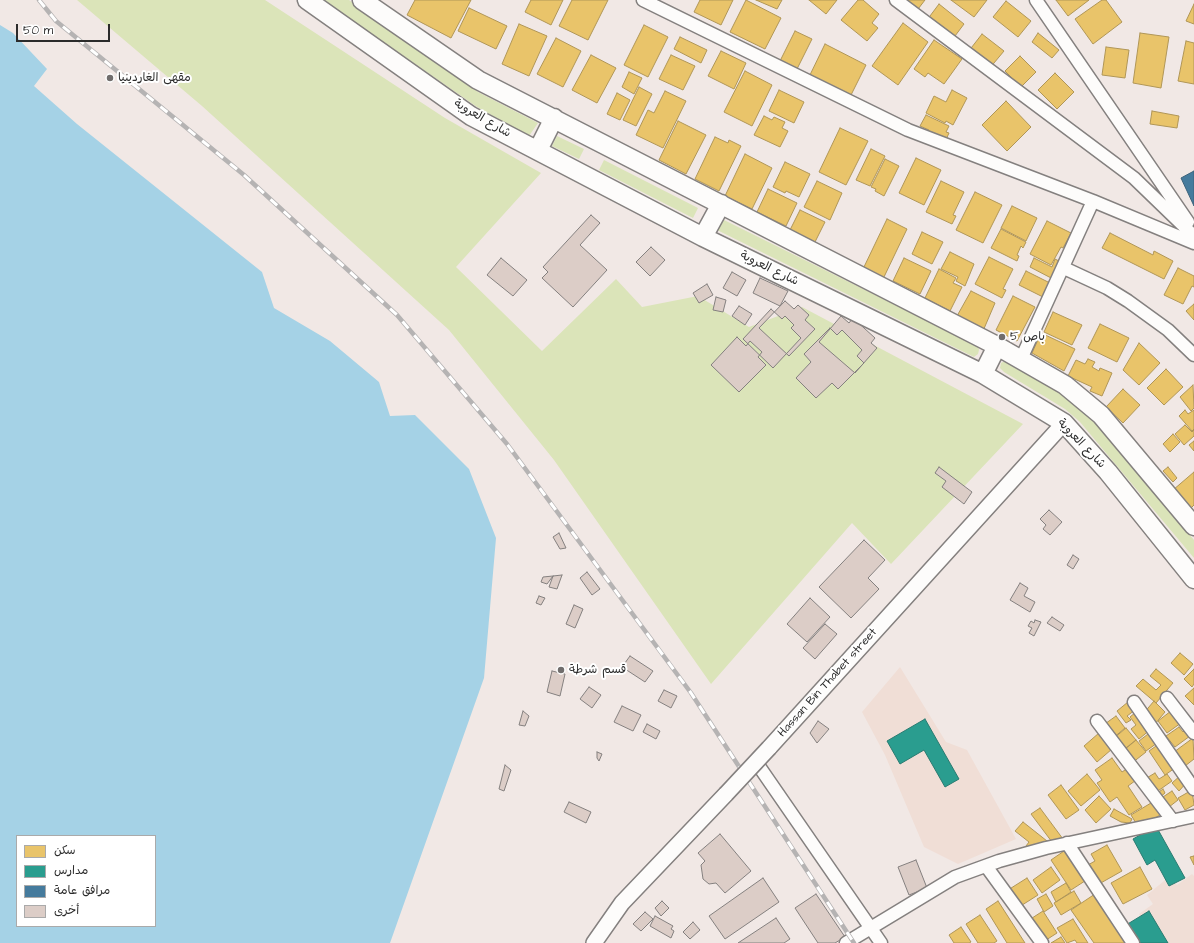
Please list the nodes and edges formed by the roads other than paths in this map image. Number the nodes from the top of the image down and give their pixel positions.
1 (307, 0) edge
2 (362, 0) edge
3 (643, 0) edge
4 (896, 0) edge
5 (1036, 0) edge
6 (554, 118) junction
7 (538, 150) junction
8 (1093, 201) junction
9 (721, 204) junction
10 (1194, 230) edge
11 (1194, 236) edge
12 (703, 237) junction
13 (1194, 243) edge
14 (1064, 268) junction
15 (997, 346) junction
16 (1194, 355) edge
17 (1021, 359) junction
18 (983, 374) junction
19 (1064, 423) junction
20 (1194, 526) edge
21 (1194, 579) edge
22 (1167, 698) dead end
23 (1134, 702) dead end
24 (1097, 721) dead end
25 (1194, 733) edge
26 (756, 762) junction
27 (1194, 789) edge
28 (1194, 816) edge
29 (1173, 821) junction
30 (1067, 844) junction
31 (986, 866) junction
32 (870, 928) junction
33 (594, 943) edge
34 (846, 943) edge
35 (880, 943) edge
36 (1042, 943) edge
37 (1133, 943) edge

1 - 7 main road, شارع العروبة
2 - 6 main road
3 - 8 street
4 - 11 street
5 - 10 street
6 - 7 main road
6 - 9 main road
7 - 12 main road, شارع العروبة
8 - 13 street
8 - 14 street
9 - 12 main road
9 - 15 main road
12 - 18 main road, شارع العروبة
14 - 16 street
14 - 17 street
15 - 17 main road
15 - 18 main road
17 - 20 main road
18 - 19 main road, شارع العروبة
19 - 21 main road, شارع العروبة
19 - 26 street, Hassan Bin Thabet street, bridge
22 - 25 street
23 - 27 street
24 - 29 street
26 - 32 street
26 - 33 street, Hassan Bin Thabet street, bridge
28 - 29 street
29 - 30 street
30 - 31 street
30 - 37 street
31 - 32 street
31 - 36 street
32 - 34 street
32 - 35 street

